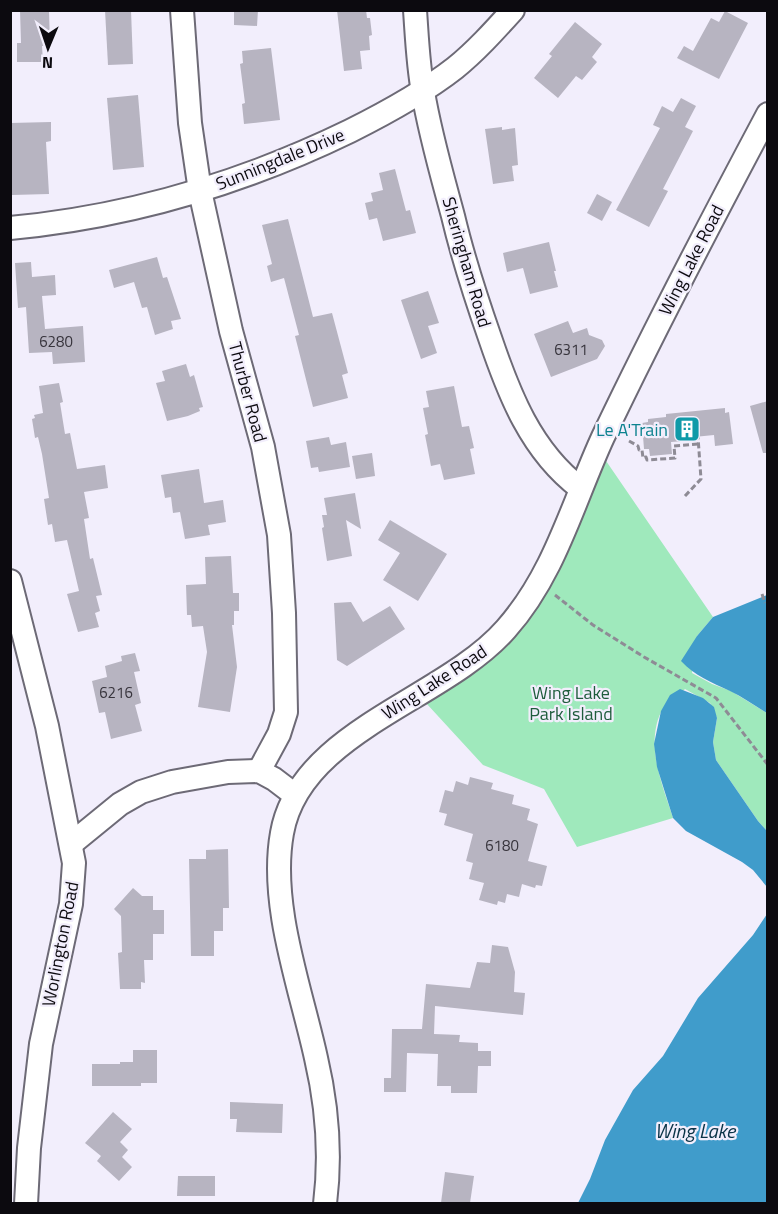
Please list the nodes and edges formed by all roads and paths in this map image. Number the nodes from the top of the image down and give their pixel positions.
1 (182, 10) edge
2 (415, 10) edge
3 (513, 10) edge
4 (422, 91) junction
5 (768, 114) edge
6 (200, 190) junction
7 (10, 228) edge
8 (698, 437) dead end
9 (629, 441) dead end
10 (698, 444) junction
11 (580, 488) junction
12 (685, 496) dead end
13 (10, 581) edge
14 (539, 584) junction
15 (762, 594) dead end
16 (765, 603) dead end
17 (768, 765) edge
18 (259, 771) junction
19 (296, 795) junction
20 (71, 844) junction
21 (26, 1203) edge
22 (325, 1203) edge

1 - 6 street, Thurber Road
2 - 4 street, Sheringham Road
3 - 4 street, Sunningdale Drive
4 - 6 street, Sunningdale Drive
4 - 11 street, Sheringham Road
5 - 11 street, Wing Lake Road
6 - 7 street, Sunningdale Drive
6 - 18 street, Thurber Road
8 - 10 path
9 - 10 path
10 - 12 path
11 - 14 street, Wing Lake Road
13 - 20 street, Worlington Road
14 - 17 path
14 - 19 street, Wing Lake Road
15 - 16 path
18 - 19 street
18 - 20 street
19 - 22 street, Wing Lake Road
20 - 21 street, Worlington Road

